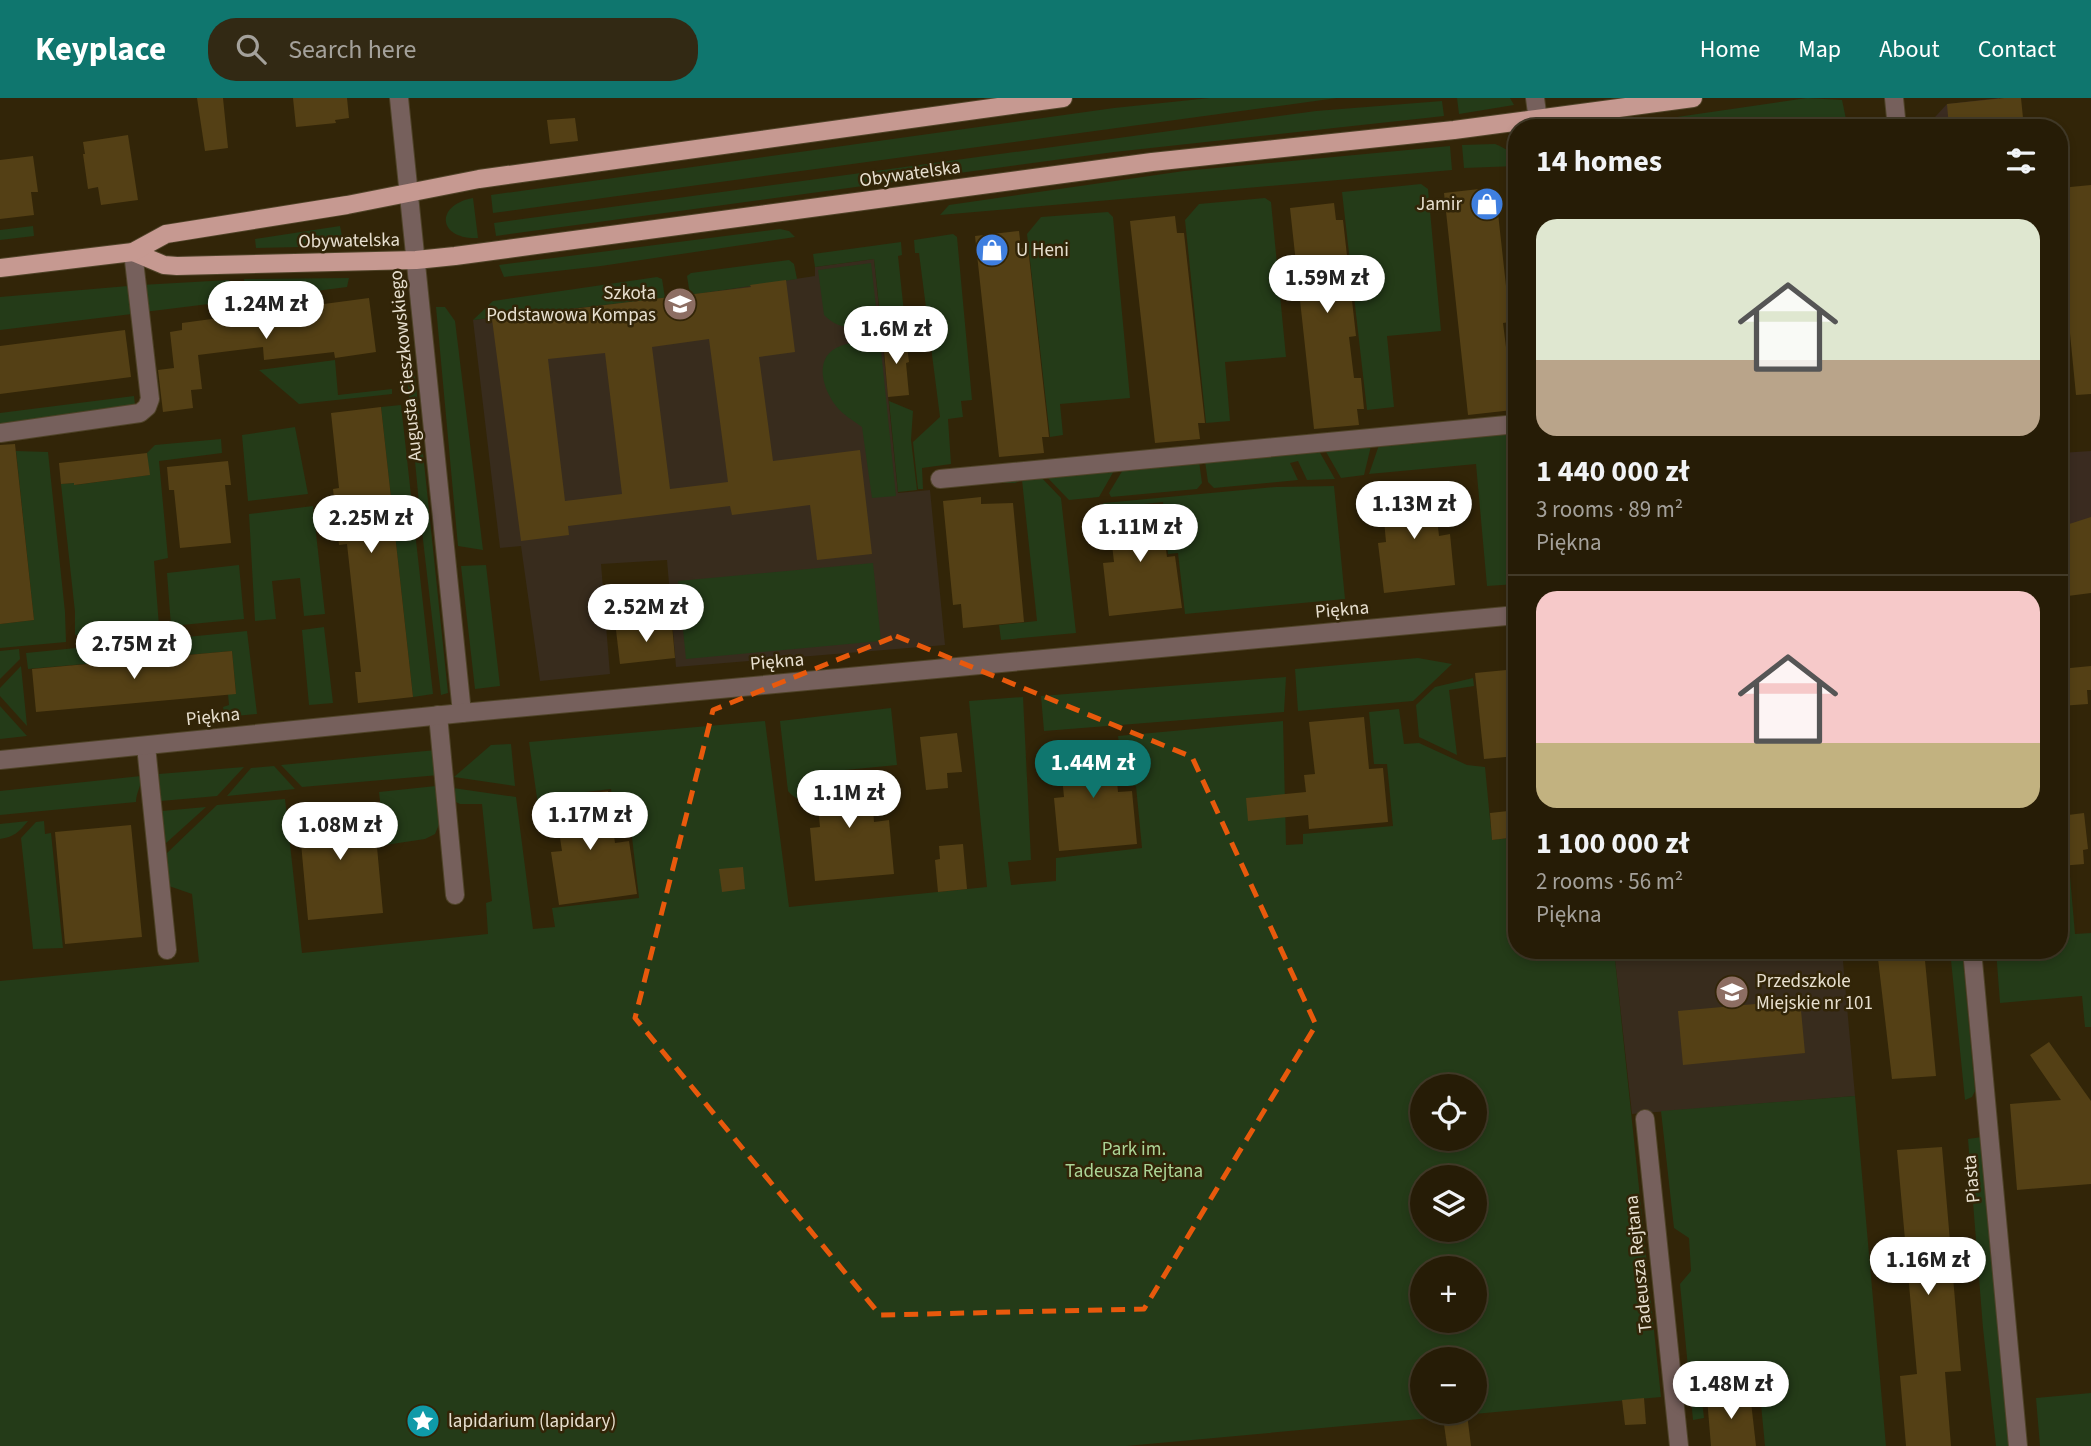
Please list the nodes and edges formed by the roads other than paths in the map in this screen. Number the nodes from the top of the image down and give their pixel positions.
1 (399, 98) edge
2 (1063, 98) edge
3 (1535, 98) edge
4 (1693, 98) edge
5 (1894, 98) edge
6 (1538, 119) edge
7 (1563, 119) edge
8 (1896, 119) edge
9 (1508, 126) edge
10 (408, 193) junction
11 (133, 252) junction
12 (416, 260) junction
13 (0, 268) edge
14 (1508, 425) edge
15 (0, 433) edge
16 (940, 479) dead end
17 (1508, 616) edge
18 (462, 713) junction
19 (438, 715) junction
20 (146, 746) junction
21 (0, 760) edge
22 (455, 895) dead end
23 (167, 950) dead end
24 (1973, 959) edge
25 (1645, 1119) dead end
26 (1679, 1446) edge
27 (2018, 1446) edge

1 - 10 street, Augusta Cieszkowskiego
2 - 10 main road, Obywatelska
3 - 6 street
4 - 7 main road, Obywatelska
5 - 8 street
9 - 12 main road, Obywatelska
10 - 11 main road, Obywatelska
10 - 12 street, Augusta Cieszkowskiego
11 - 12 main road, Obywatelska
11 - 13 main road, Obywatelska
11 - 15 street
12 - 18 street, Augusta Cieszkowskiego
14 - 16 street
17 - 18 street, Piękna
18 - 19 street, Piękna
19 - 20 street, Piękna
19 - 22 street
20 - 21 street, Piękna
20 - 23 street
24 - 27 street, Piasta
25 - 26 street, Tadeusza Rejtana

